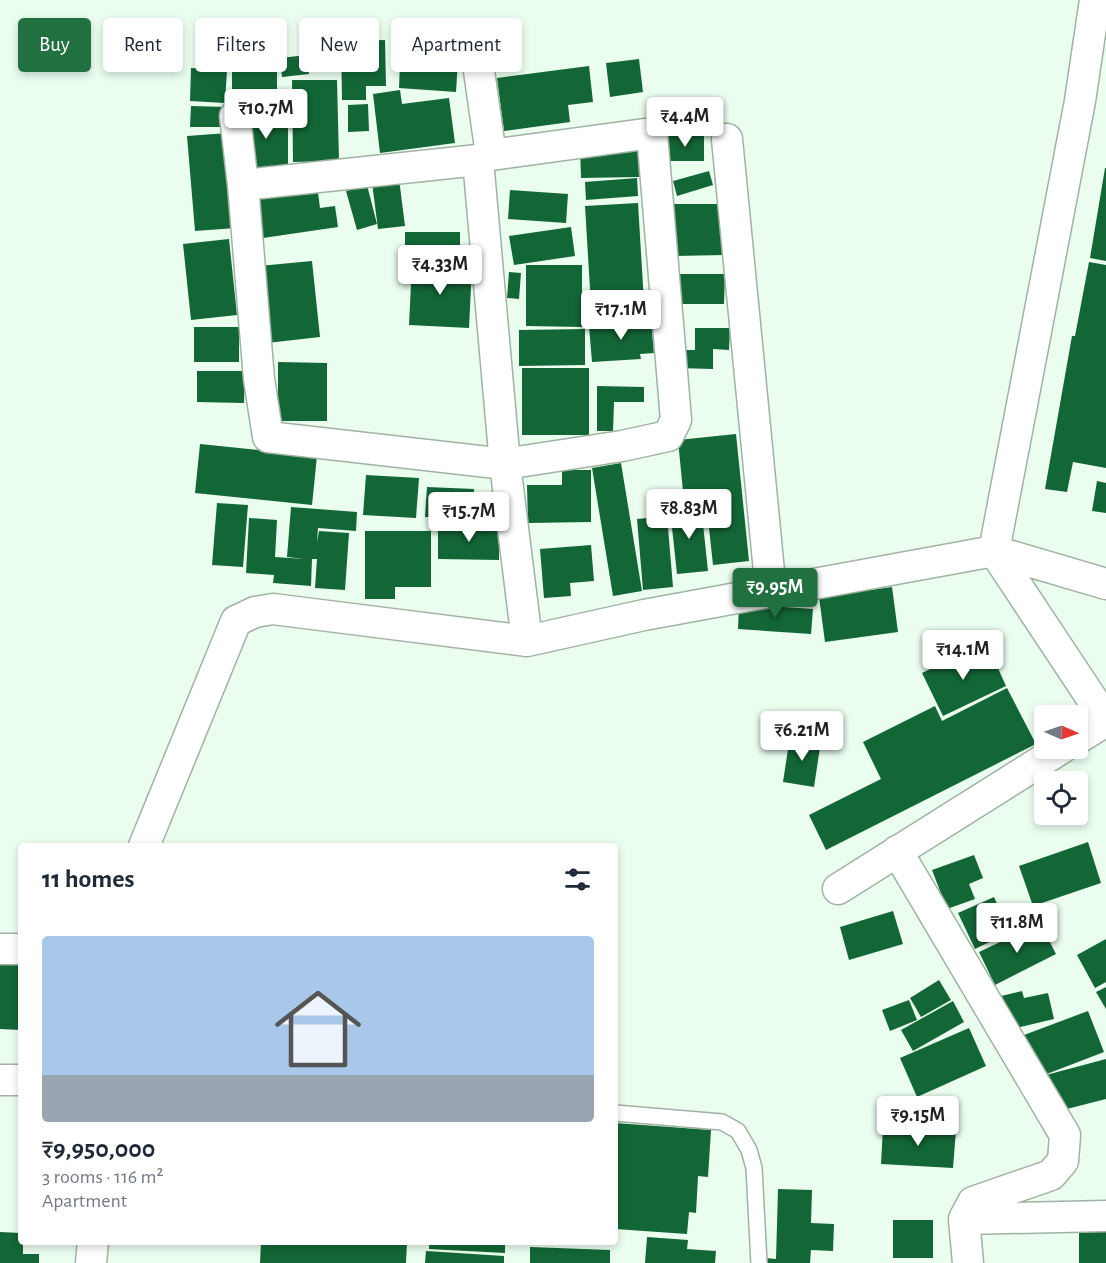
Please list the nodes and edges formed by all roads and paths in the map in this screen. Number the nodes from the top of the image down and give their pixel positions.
1 (1095, 0) edge
2 (477, 72) edge
3 (1093, 104) edge
4 (235, 116) dead end
5 (727, 139) dead end
6 (484, 158) junction
7 (243, 184) junction
8 (505, 464) junction
9 (994, 551) junction
10 (1106, 584) edge
11 (771, 592) junction
12 (527, 641) junction
13 (1106, 720) edge
14 (1088, 732) edge
15 (1044, 759) edge
16 (145, 843) edge
17 (897, 851) junction
18 (838, 889) dead end
19 (0, 948) edge
20 (18, 949) edge
21 (0, 1080) edge
22 (18, 1080) edge
23 (618, 1113) edge
24 (1106, 1216) edge
25 (964, 1219) junction
26 (93, 1245) edge
27 (91, 1263) edge
28 (759, 1263) edge
29 (968, 1263) edge

1 - 3 street
2 - 6 street
3 - 9 street
4 - 7 street
5 - 11 street
6 - 7 street
6 - 8 street
6 - 8 street
7 - 8 street
8 - 12 street
9 - 10 street
9 - 11 street
9 - 13 street
11 - 12 street
12 - 16 street
13 - 14 street
15 - 17 street
17 - 18 street
17 - 25 street
19 - 20 street
21 - 22 street
23 - 28 lane
24 - 25 street
25 - 29 street
26 - 27 street

